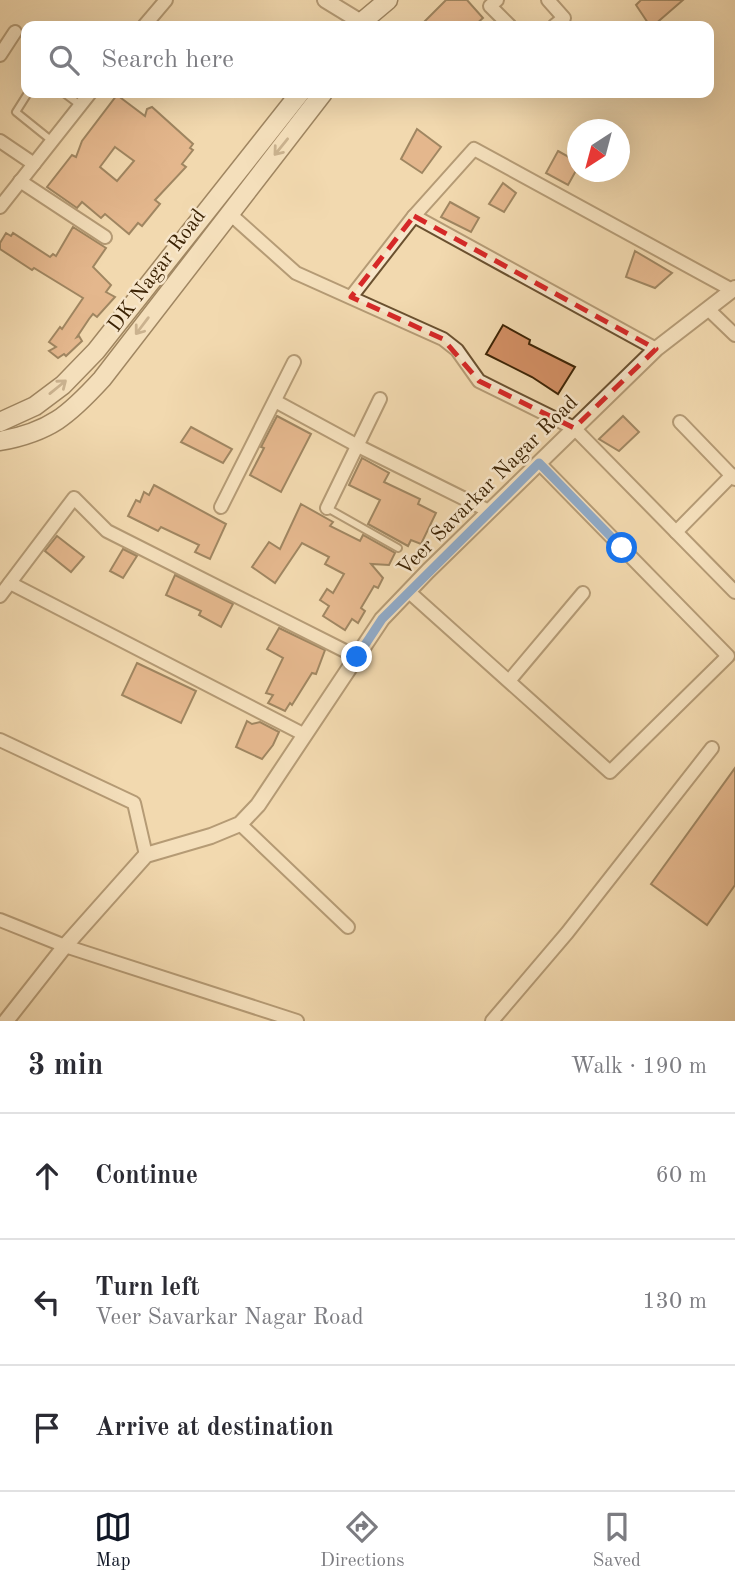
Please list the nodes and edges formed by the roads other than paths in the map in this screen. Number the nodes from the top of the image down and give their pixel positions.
1 (166, 0) edge
2 (325, 0) edge
3 (388, 0) edge
4 (497, 0) edge
5 (548, 0) edge
6 (148, 21) edge
7 (354, 21) edge
8 (364, 21) edge
9 (505, 21) edge
10 (560, 21) edge
11 (15, 32) dead end
12 (0, 55) edge
13 (25, 98) edge
14 (70, 98) edge
15 (86, 98) edge
16 (296, 98) edge
17 (319, 98) edge
18 (80, 106) junction
19 (0, 141) edge
20 (52, 142) junction
21 (34, 164) junction
22 (20, 181) junction
23 (0, 207) edge
24 (229, 213) junction
25 (414, 216) junction
26 (106, 237) dead end
27 (734, 289) edge
28 (351, 297) junction
29 (708, 309) junction
30 (735, 335) edge
31 (656, 349) junction
32 (294, 362) dead end
33 (380, 399) dead end
34 (275, 401) junction
35 (0, 422) edge
36 (680, 422) dead end
37 (574, 428) junction
38 (0, 441) edge
39 (358, 446) junction
40 (539, 463) junction
41 (733, 477) edge
42 (221, 507) dead end
43 (327, 508) joint
44 (489, 511) junction
45 (676, 532) junction
46 (398, 548) dead end
47 (10, 583) junction
48 (408, 592) junction
49 (735, 592) edge
50 (583, 593) dead end
51 (0, 597) edge
52 (357, 657) junction
53 (509, 681) junction
54 (305, 734) junction
55 (0, 740) edge
56 (712, 748) dead end
57 (240, 824) junction
58 (146, 855) junction
59 (0, 920) edge
60 (348, 927) dead end
61 (65, 946) junction
62 (6, 1021) edge
63 (297, 1021) edge
64 (492, 1021) edge

1 - 6 street
2 - 7 street
3 - 8 main road
4 - 9 street
5 - 10 street
11 - 12 street
13 - 20 lane
14 - 18 lane
15 - 18 street
35 -> 16 main road, DK Nagar Road
17 -> 24 main road, DK Nagar Road
18 - 20 street
19 - 21 street
20 - 21 street
21 - 22 street
22 - 23 street
22 - 26 street
24 - 28 street
24 -> 38 main road, DK Nagar Road
25 - 27 street
25 - 28 street
25 - 31 street
27 - 29 street, Veer Savarkar Nagar Road
28 - 37 street
29 - 30 street
29 - 31 street, Veer Savarkar Nagar Road
31 - 37 street, Veer Savarkar Nagar Road
32 - 34 street
33 - 39 street
34 - 39 street
34 - 42 street
36 - 41 street
37 - 40 street, Veer Savarkar Nagar Road
37 - 45 street
39 - 43 street
39 - 44 street
40 - 44 street, Veer Savarkar Nagar Road
40 - 53 street
41 - 45 street
43 - 46 lane
44 - 48 street, Veer Savarkar Nagar Road
45 - 49 street
47 - 51 street
47 - 52 street
47 - 54 street
48 - 52 street, Veer Savarkar Nagar Road
48 - 53 street
50 - 53 street
52 - 54 street, Veer Savarkar Nagar Road
54 - 57 street, Veer Savarkar Nagar Road
55 - 58 street
56 - 64 street
57 - 58 street, Veer Savarkar Nagar Road
57 - 60 street
58 - 61 street
59 - 61 street
61 - 62 street
61 - 63 street

